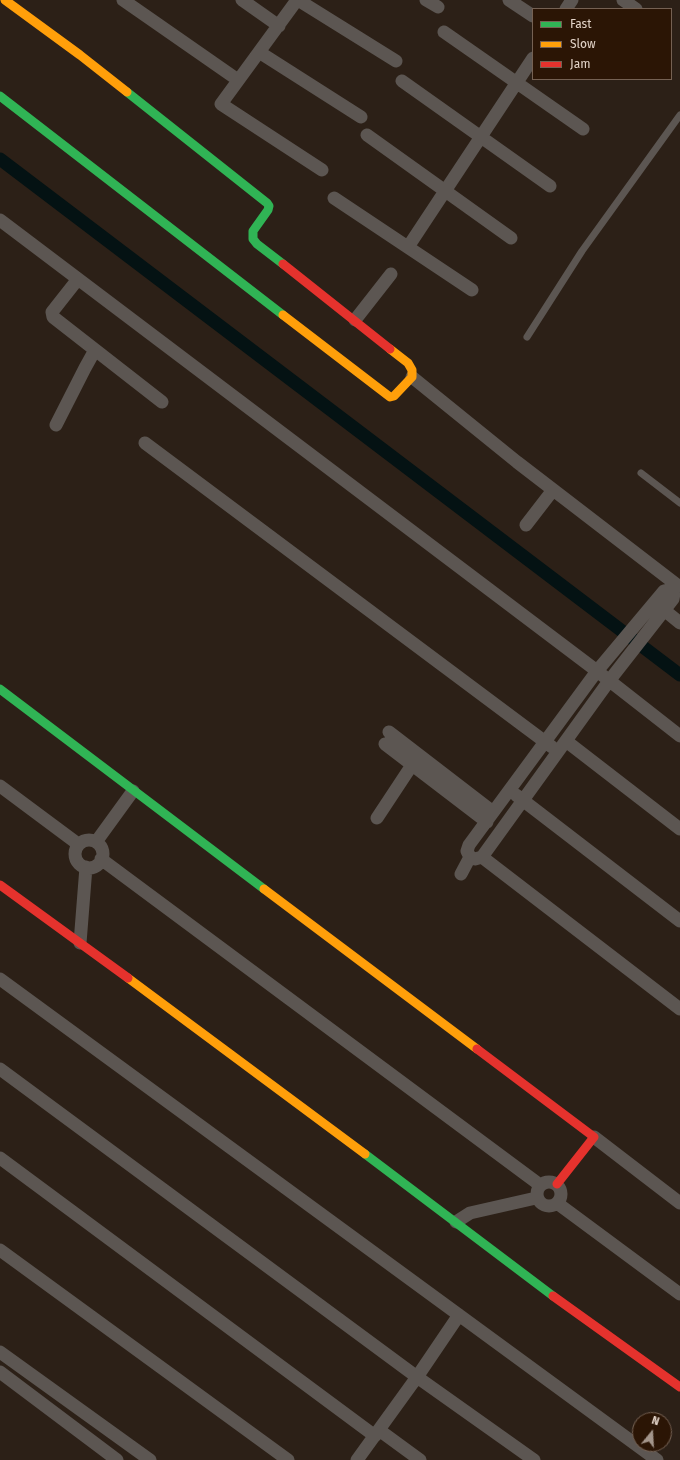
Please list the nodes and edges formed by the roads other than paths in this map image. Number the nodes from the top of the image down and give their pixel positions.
1 (5, 0) edge
2 (123, 0) edge
3 (242, 0) edge
4 (298, 0) edge
5 (426, 0) edge
6 (510, 0) edge
7 (623, 0) edge
8 (438, 7) dead end
9 (635, 8) edge
10 (532, 15) edge
11 (279, 26) junction
12 (444, 32) dead end
13 (259, 52) junction
14 (532, 59) edge
15 (396, 61) dead end
16 (238, 80) junction
17 (402, 81) dead end
18 (516, 83) junction
19 (0, 96) edge
20 (680, 114) edge
21 (361, 117) dead end
22 (583, 129) dead end
23 (367, 135) dead end
24 (481, 137) junction
25 (322, 170) dead end
26 (550, 186) dead end
27 (445, 190) junction
28 (334, 198) dead end
29 (0, 220) edge
30 (511, 238) dead end
31 (408, 247) junction
32 (391, 274) dead end
33 (78, 280) junction
34 (472, 290) dead end
35 (354, 320) junction
36 (527, 337) dead end
37 (95, 350) junction
38 (412, 377) junction
39 (162, 402) dead end
40 (56, 425) dead end
41 (145, 443) dead end
42 (641, 472) dead end
43 (553, 490) junction
44 (680, 503) edge
45 (526, 525) dead end
46 (678, 585) edge
47 (659, 606) junction
48 (649, 619) junction
49 (680, 623) edge
50 (597, 671) junction
51 (609, 681) junction
52 (0, 689) edge
53 (680, 736) edge
54 (545, 742) junction
55 (562, 746) junction
56 (412, 765) junction
57 (0, 786) edge
58 (509, 790) junction
59 (133, 791) junction
60 (523, 800) junction
61 (490, 817) junction
62 (376, 818) dead end
63 (680, 829) edge
64 (96, 842) junction
65 (78, 844) junction
66 (476, 857) junction
67 (101, 859) junction
68 (86, 867) junction
69 (461, 874) dead end
70 (0, 885) edge
71 (680, 920) edge
72 (80, 943) junction
73 (0, 979) edge
74 (680, 1009) edge
75 (0, 1069) edge
76 (594, 1137) junction
77 (0, 1158) edge
78 (556, 1184) junction
79 (538, 1191) junction
80 (557, 1203) junction
81 (680, 1203) edge
82 (456, 1222) junction
83 (0, 1250) edge
84 (680, 1294) edge
85 (459, 1315) junction
86 (0, 1352) edge
87 (0, 1372) edge
88 (28, 1372) junction
89 (417, 1377) junction
90 (18, 1386) junction
91 (680, 1387) edge
92 (377, 1433) junction
93 (117, 1460) edge
94 (150, 1460) edge
95 (288, 1460) edge
96 (357, 1460) edge
97 (420, 1460) edge
98 (534, 1460) edge
99 (657, 1460) edge

1 - 35 street
2 - 16 street
3 - 11 street
4 - 11 street
4 - 15 street
5 - 8 street
6 - 10 street
7 - 9 street
11 - 13 street
12 - 18 street
13 - 16 street
13 - 21 street
14 - 18 street
16 - 25 street
17 - 24 street
18 - 22 street
18 - 24 street
19 - 38 street
20 - 36 lane
23 - 27 street
24 - 26 street
24 - 27 street
27 - 30 street
27 - 31 street
28 - 31 street
29 - 33 street
31 - 34 street
32 - 35 street
33 - 37 street
33 - 50 street
35 - 38 street
37 - 39 street
37 - 40 street
38 - 43 street
41 - 54 street
42 - 44 lane
43 - 45 street
43 - 46 street
46 - 47 street
47 - 48 street
47 - 49 street
48 - 50 street
48 - 51 street
50 - 51 street
50 - 54 street
51 - 53 street
51 - 55 street
52 - 59 street
54 - 55 street
54 - 58 street
55 - 60 street
55 - 63 street
56 - 61 street
56 - 61 street
56 - 62 street
57 - 65 street
58 - 60 street
58 - 61 street
59 - 64 street
59 - 76 street
60 - 66 street
60 - 71 street
61 - 66 street
64 - 65 street
64 - 67 street
65 - 68 street
66 - 69 street
66 - 74 street
67 - 68 street
67 - 79 street
68 - 72 street
70 - 72 street
72 - 82 street
73 - 85 street
75 - 89 street
76 - 78 street
76 - 81 street
77 - 92 street
78 - 79 street
78 - 80 street
79 - 80 street
79 - 82 street
80 - 84 street
82 - 91 street
83 - 95 street
85 - 89 street
85 - 99 street
86 - 88 street
87 - 90 street
88 - 90 street
88 - 94 street
89 - 92 street
89 - 98 street
90 - 93 street
92 - 96 street
92 - 97 street

